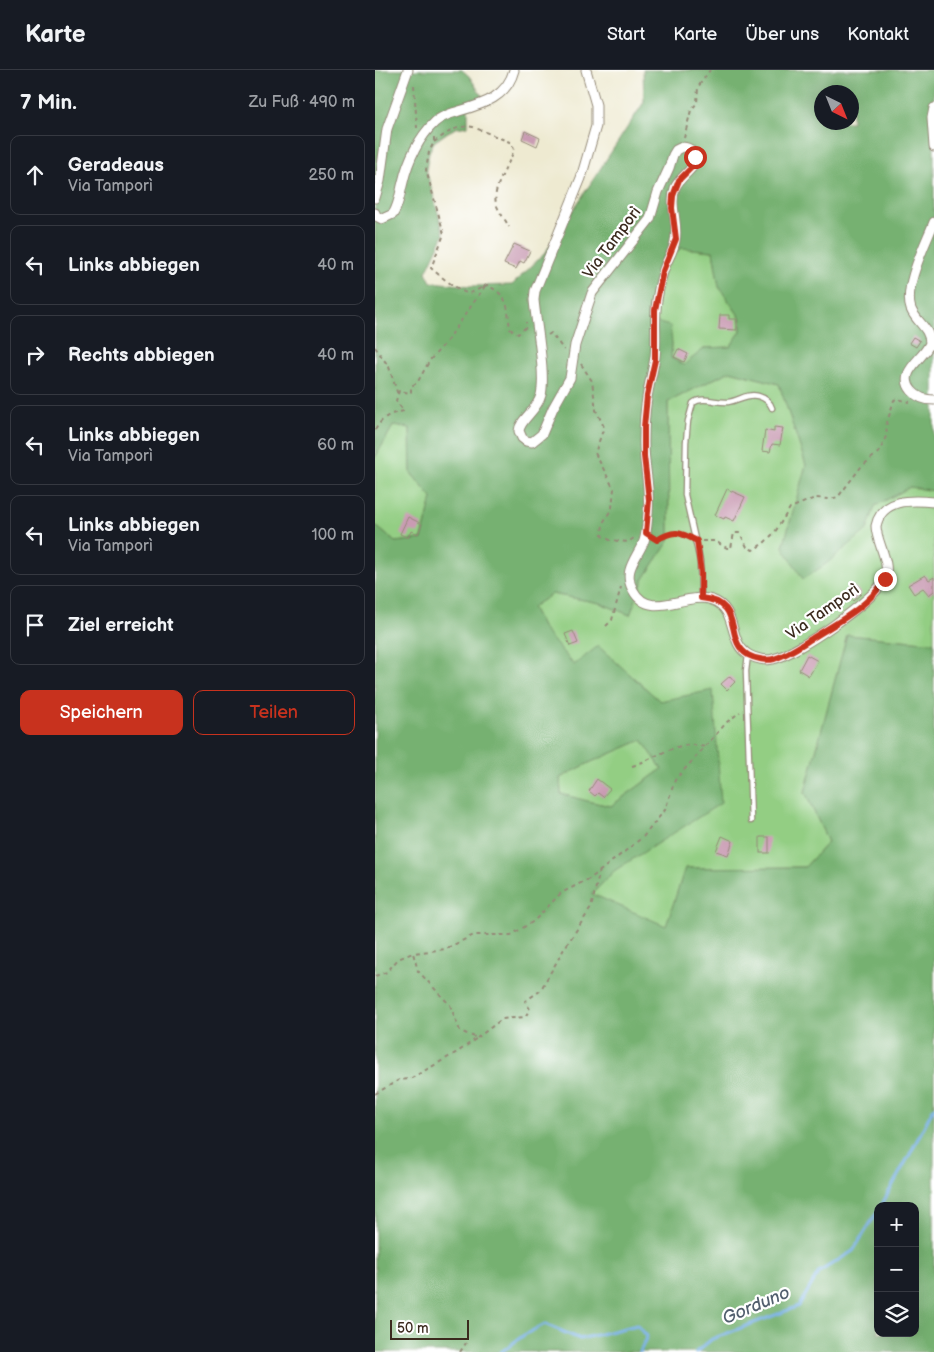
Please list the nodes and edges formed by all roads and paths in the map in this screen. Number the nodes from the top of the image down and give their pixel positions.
1 (514, 70) edge
2 (586, 70) edge
3 (710, 70) edge
4 (407, 74) edge
5 (934, 108) edge
6 (421, 139) junction
7 (682, 147) junction
8 (934, 147) edge
9 (375, 198) edge
10 (375, 213) edge
11 (934, 222) edge
12 (509, 227) dead end
13 (485, 286) junction
14 (526, 319) dead end
15 (539, 346) junction
16 (375, 347) edge
17 (573, 357) junction
18 (572, 368) junction
19 (398, 395) junction
20 (919, 397) junction
21 (934, 400) edge
22 (772, 408) dead end
23 (375, 430) edge
24 (934, 502) edge
25 (646, 533) junction
26 (697, 541) junction
27 (629, 578) junction
28 (701, 598) junction
29 (606, 626) dead end
30 (748, 655) junction
31 (747, 706) junction
32 (706, 747) junction
33 (632, 766) dead end
34 (751, 821) dead end
35 (600, 870) junction
36 (413, 953) junction
37 (375, 976) edge
38 (477, 1038) junction
39 (375, 1094) edge
40 (466, 1343) dead end
41 (460, 1352) edge

1 - 6 street
2 - 15 street, Via Tamporì
3 - 7 path
4 - 6 path
4 - 9 street
5 - 8 street
6 - 10 street
7 - 17 street, Via Tamporì
7 - 25 street
11 - 20 street
12 - 13 path
13 - 14 path
13 - 19 path
15 - 18 path
15 - 18 street, Via Tamporì
16 - 19 path
17 - 18 street, Via Tamporì
17 - 25 path
19 - 23 path
20 - 21 street
20 - 26 path
22 - 26 lane
24 - 30 street, Via Tamporì
25 - 26 path
25 - 27 street
26 - 28 lane
27 - 28 street
27 - 29 path
28 - 30 street
30 - 31 lane
31 - 32 path
31 - 34 lane
32 - 33 path
32 - 35 path
35 - 36 path
35 - 38 path
36 - 37 path
36 - 38 path
38 - 39 path
40 - 41 path

